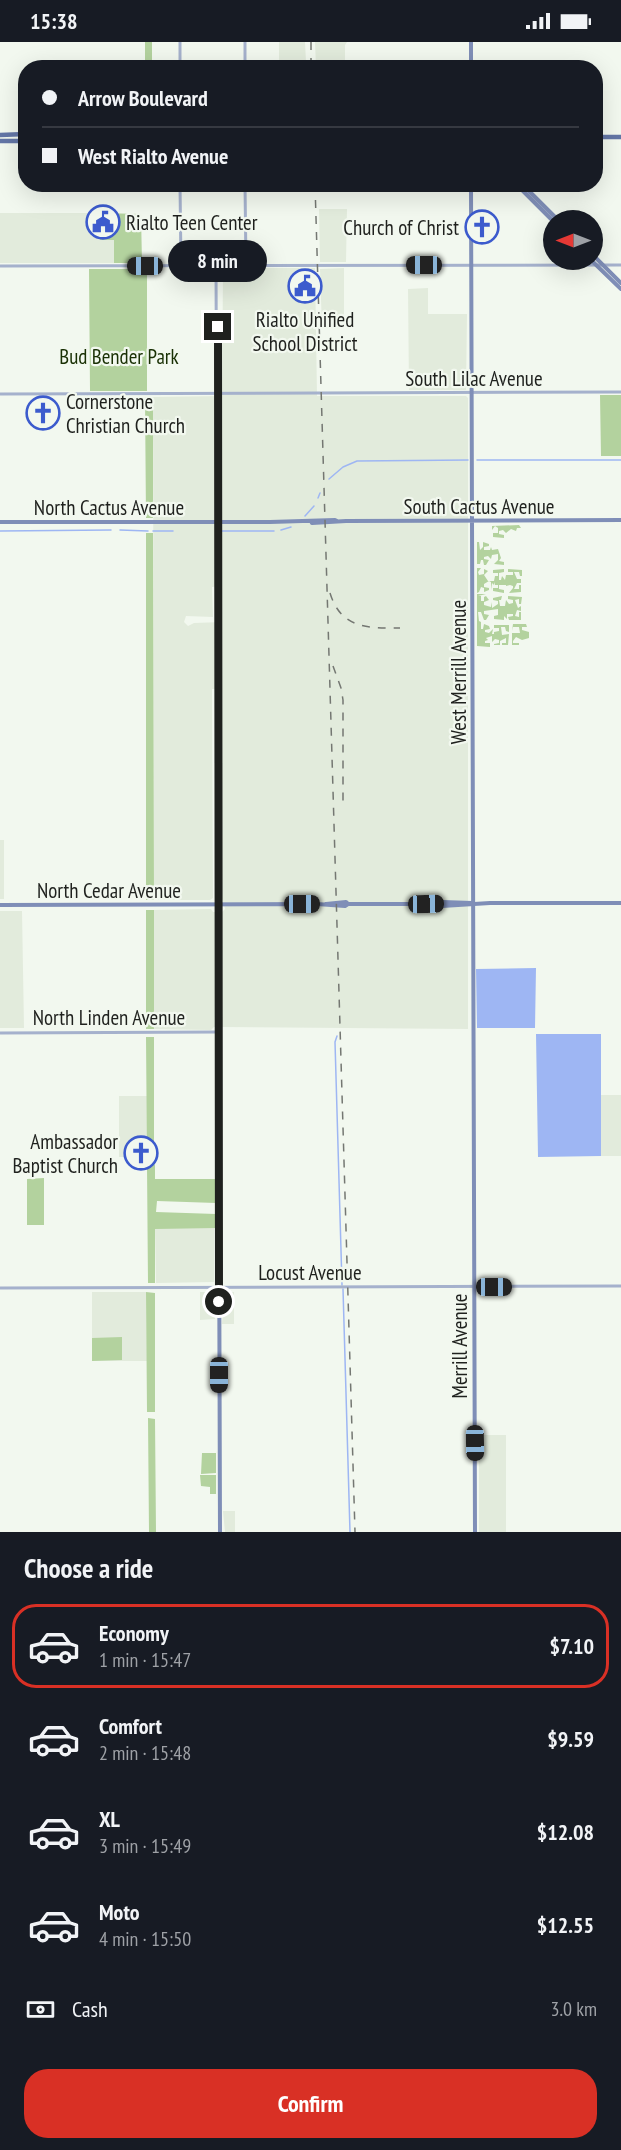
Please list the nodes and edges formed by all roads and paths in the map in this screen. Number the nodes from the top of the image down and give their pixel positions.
1 (180, 42) edge
2 (245, 42) edge
3 (471, 42) edge
4 (180, 60) edge
5 (245, 60) edge
6 (471, 60) edge
7 (18, 134) edge
8 (0, 135) edge
9 (603, 137) edge
10 (621, 137) edge
11 (0, 141) edge
12 (18, 141) edge
13 (180, 192) edge
14 (245, 192) edge
15 (471, 192) edge
16 (524, 192) edge
17 (530, 192) edge
18 (548, 210) edge
19 (543, 211) edge
20 (245, 247) junction
21 (180, 249) junction
22 (180, 265) junction
23 (230, 265) junction
24 (246, 265) junction
25 (472, 265) junction
26 (543, 265) edge
27 (603, 265) joint
28 (621, 265) edge
29 (0, 266) edge
30 (200, 266) junction
31 (206, 266) junction
32 (216, 266) junction
33 (601, 270) edge
34 (217, 282) junction
35 (621, 283) edge
36 (621, 289) edge
37 (621, 392) edge
38 (218, 393) junction
39 (472, 393) junction
40 (0, 394) edge
41 (621, 520) edge
42 (472, 521) junction
43 (0, 522) edge
44 (217, 522) junction
45 (473, 903) junction
46 (621, 903) edge
47 (218, 904) junction
48 (0, 905) edge
49 (218, 1032) junction
50 (0, 1033) edge
51 (474, 1159) joint
52 (621, 1286) edge
53 (474, 1287) junction
54 (0, 1288) edge
55 (218, 1288) junction
56 (220, 1532) edge
57 (475, 1532) edge

1 - 4 street
2 - 5 street
3 - 6 main road
7 - 8 main road
9 - 10 main road
11 - 12 main road
13 - 21 street
14 - 20 street
15 - 25 main road, West Merrill Avenue
16 - 19 main road
17 - 18 main road
20 - 23 street
20 - 24 street
21 - 22 street
21 - 30 street
22 - 29 street
22 - 30 street
23 - 24 street
23 - 32 street
23 - 34 street
24 - 25 street
25 - 26 street
25 - 39 main road, West Merrill Avenue
27 - 28 street
27 - 35 main road
30 - 31 street
31 - 32 street
31 - 34 street
32 - 34 street
33 - 36 main road
34 - 38 street
37 - 39 street, South Lilac Avenue
38 - 39 street, South Lilac Avenue
38 - 40 street, South Lilac Avenue
38 - 44 street
39 - 42 main road, West Merrill Avenue
41 - 42 main road, South Cactus Avenue
42 - 44 main road, South Cactus Avenue
42 - 45 main road, West Merrill Avenue
43 - 44 main road, North Cactus Avenue
44 - 47 main road
45 - 46 main road, North Cedar Avenue
45 - 47 main road, North Cedar Avenue
45 - 51 main road, West Merrill Avenue
47 - 48 main road, North Cedar Avenue
47 - 49 main road
49 - 50 street, North Linden Avenue
49 - 55 main road
51 - 53 main road, Merrill Avenue
52 - 53 street, Locust Avenue
53 - 55 street, Locust Avenue
53 - 57 main road, Merrill Avenue
54 - 55 street, Locust Avenue
55 - 56 main road

